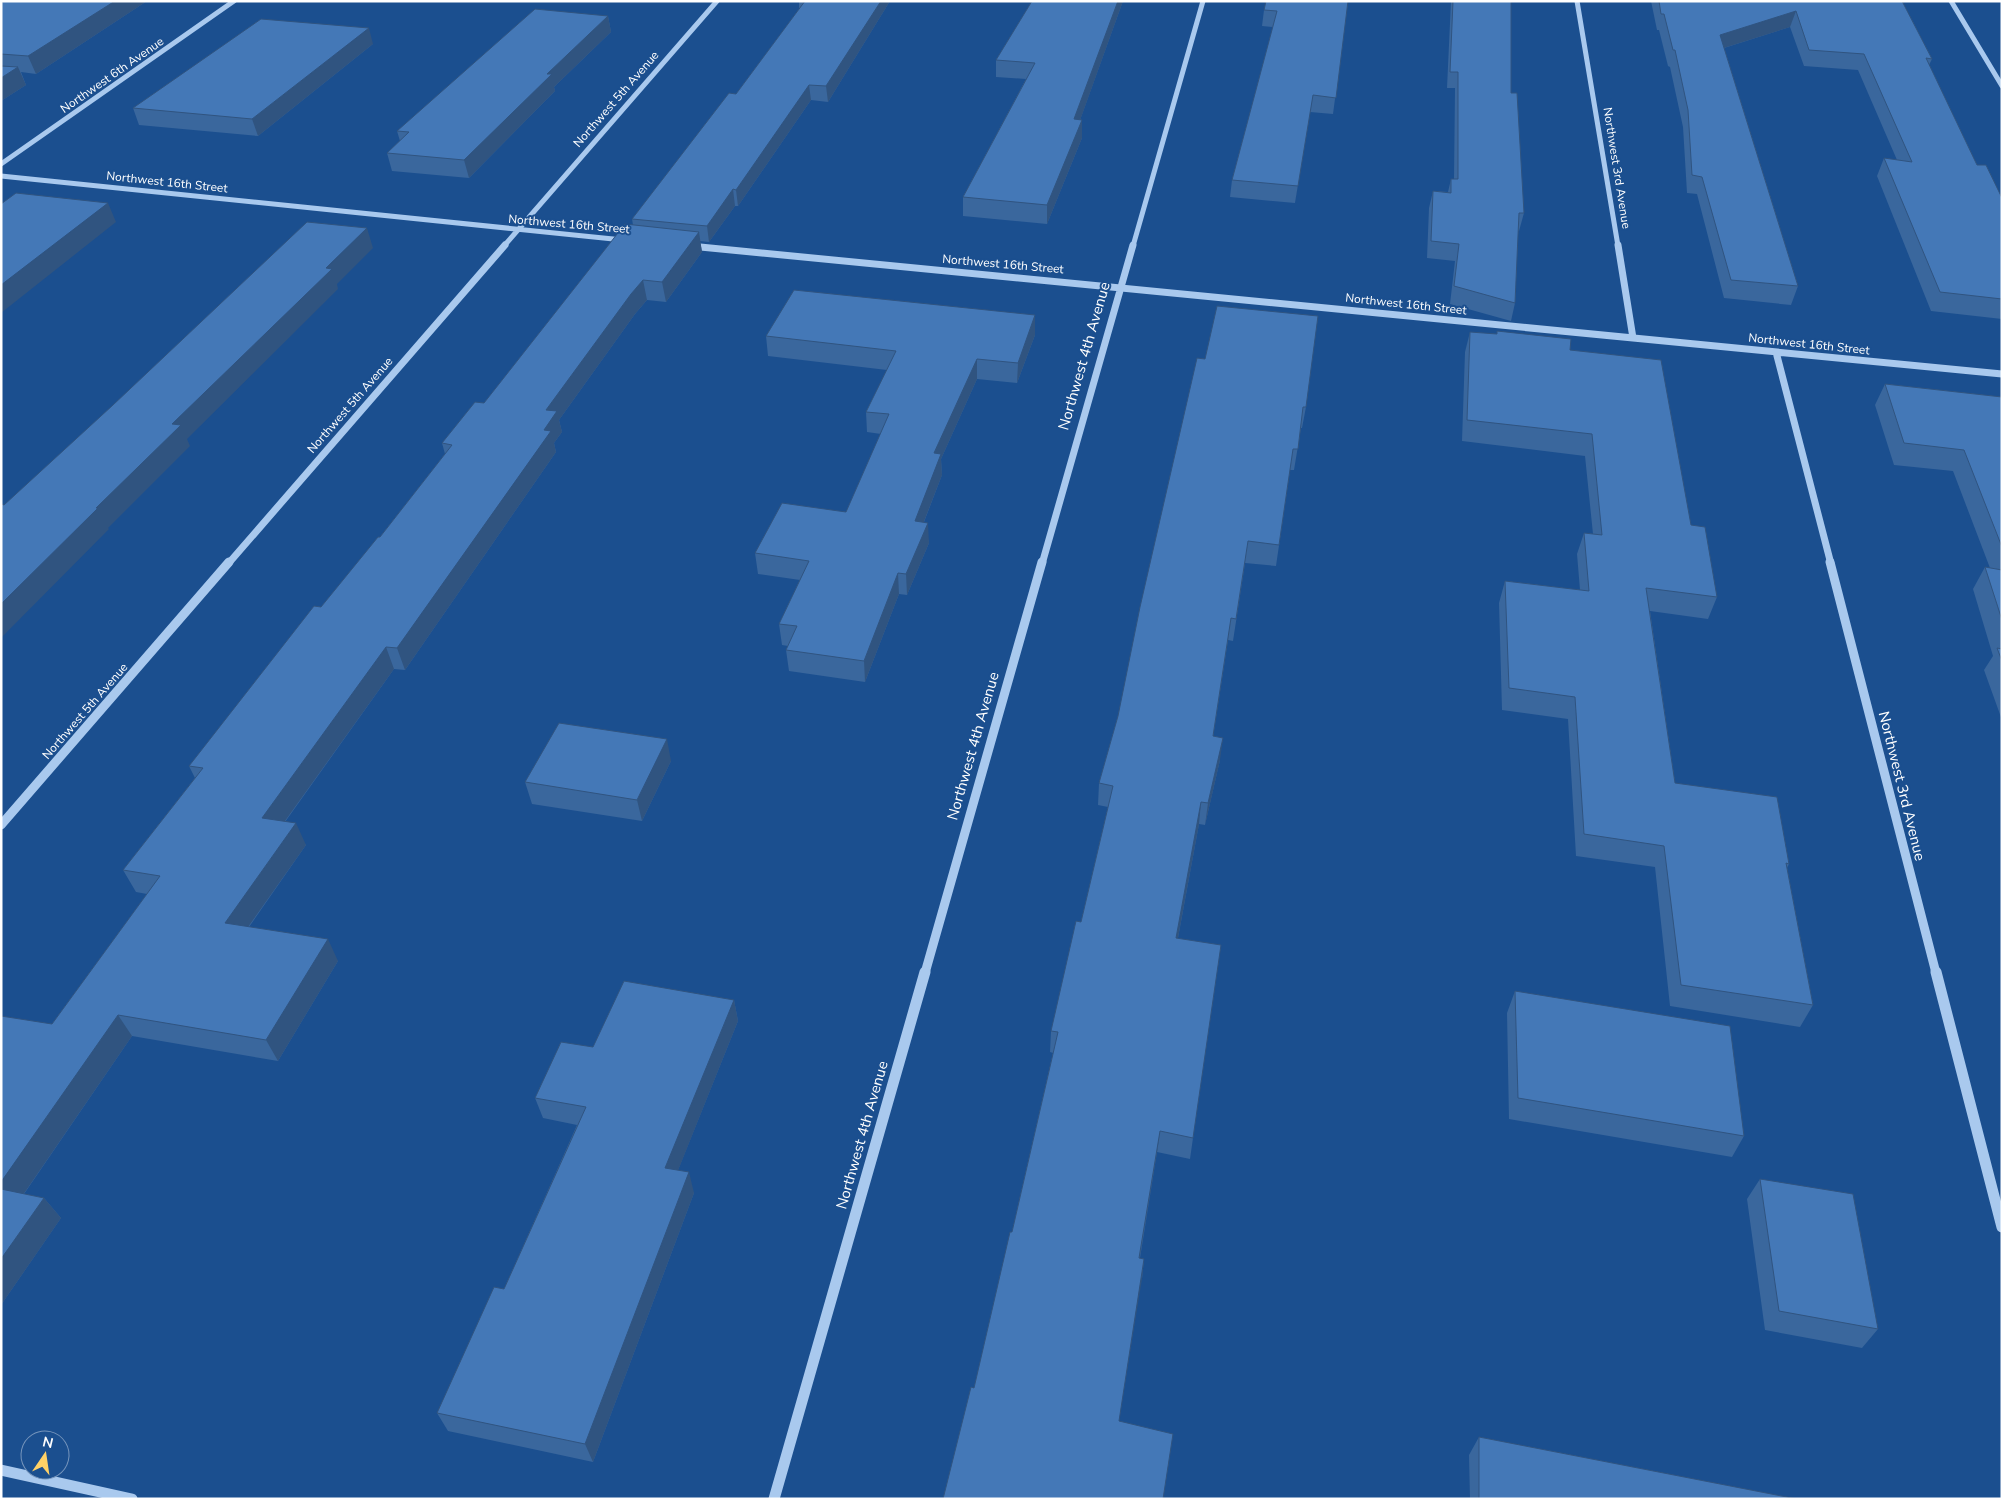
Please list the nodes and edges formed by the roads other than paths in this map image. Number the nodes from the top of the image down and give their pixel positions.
1 (234, 1) edge
2 (717, 1) edge
3 (1202, 1) edge
4 (1577, 1) edge
5 (1950, 1) edge
6 (2002, 86) edge
7 (1, 164) edge
8 (1, 176) edge
9 (516, 230) junction
10 (635, 241) edge
11 (684, 246) edge
12 (1120, 286) junction
13 (1633, 338) junction
14 (1776, 352) junction
15 (2002, 374) edge
16 (1, 825) edge
17 (2002, 1226) edge
18 (1, 1470) edge
19 (132, 1499) edge
20 (774, 1499) edge

1 - 7 street, Northwest 6th Avenue
2 - 9 street, Northwest 5th Avenue
3 - 12 street, Northwest 4th Avenue
4 - 13 street, Northwest 3rd Avenue
5 - 6 street
8 - 9 street, Northwest 16th Street
9 - 10 street, Northwest 16th Street
9 - 16 street, Northwest 5th Avenue
11 - 12 street, Northwest 16th Street
12 - 13 street, Northwest 16th Street
12 - 20 street, Northwest 4th Avenue
13 - 14 street, Northwest 16th Street
14 - 15 street, Northwest 16th Street
14 - 17 street, Northwest 3rd Avenue
18 - 19 street

